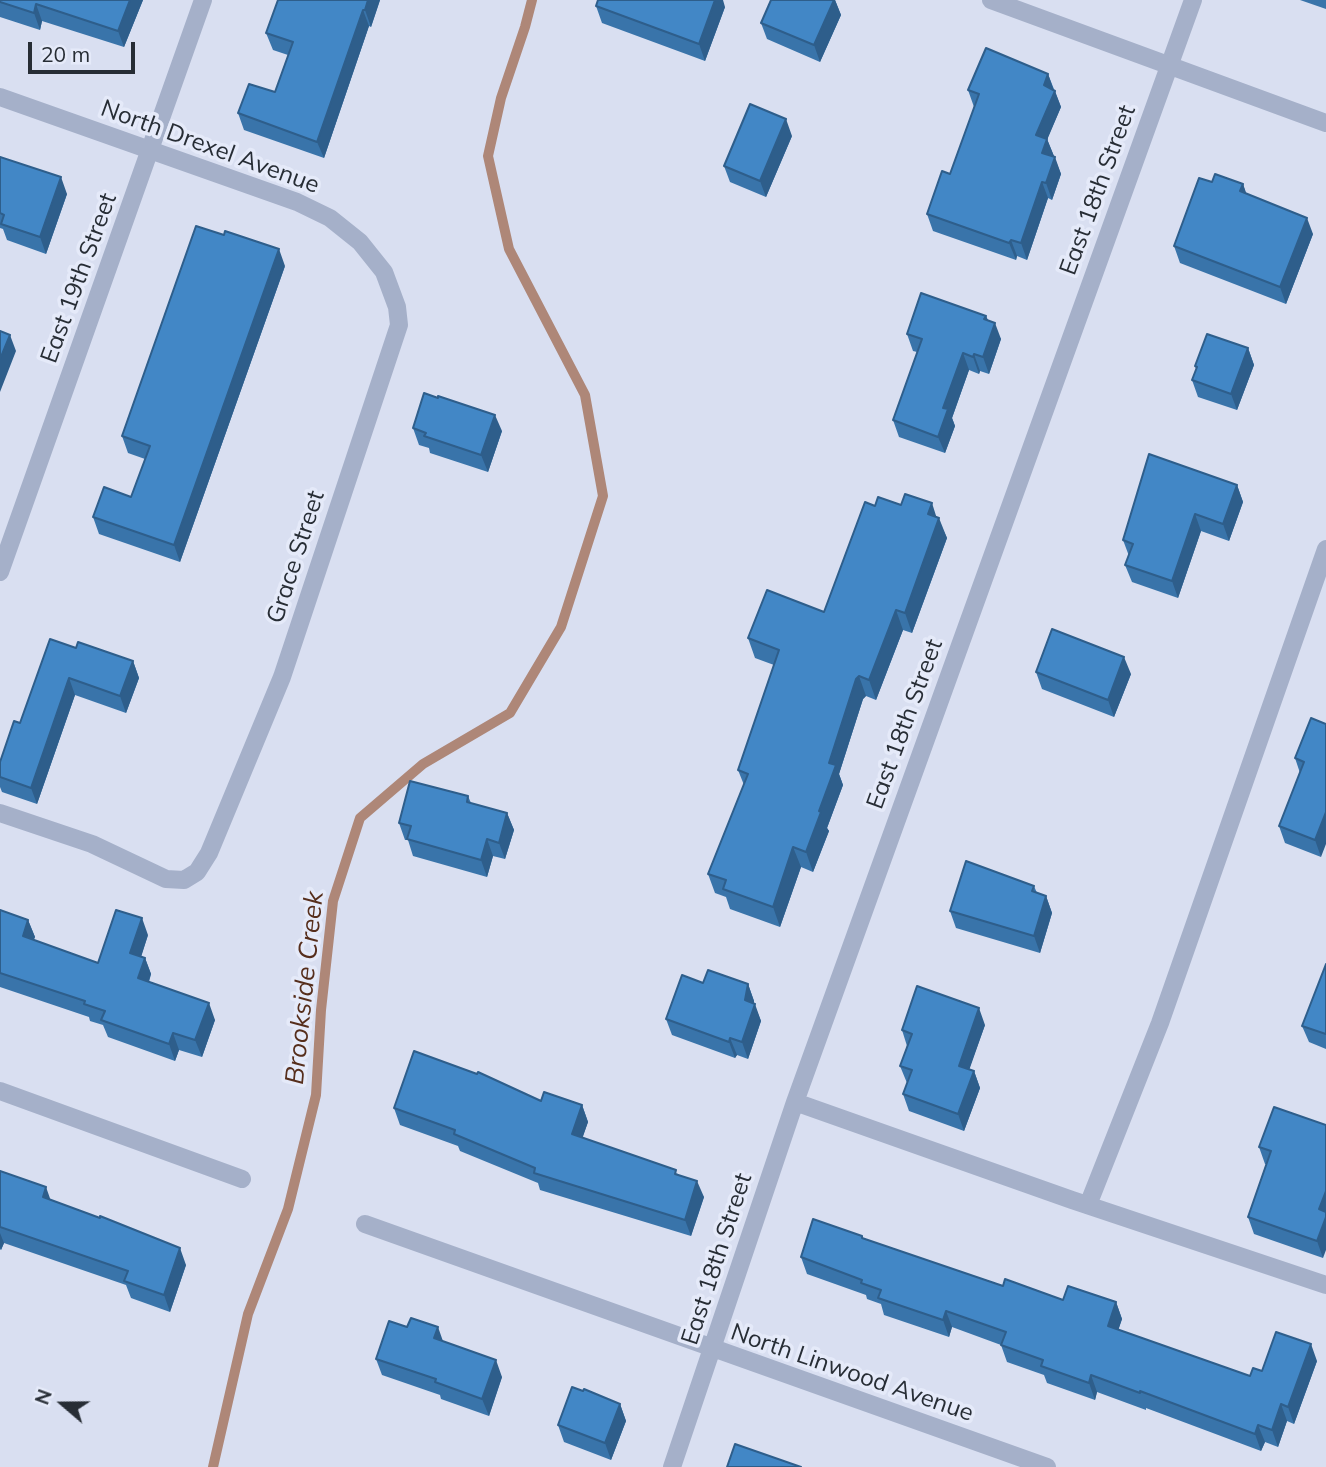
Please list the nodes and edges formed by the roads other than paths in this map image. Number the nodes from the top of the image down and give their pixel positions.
1 (203, 0) edge
2 (991, 0) edge
3 (1193, 0) edge
4 (1169, 66) junction
5 (0, 97) edge
6 (1326, 123) edge
7 (149, 151) junction
8 (384, 272) joint
9 (1326, 549) edge
10 (2, 561) edge
11 (0, 813) edge
12 (0, 1091) edge
13 (795, 1102) junction
14 (242, 1179) dead end
15 (1088, 1205) junction
16 (365, 1224) dead end
17 (1326, 1284) edge
18 (713, 1350) junction
19 (672, 1467) edge
20 (1047, 1467) edge

1 - 7 street, East 19th Street
2 - 4 street
3 - 4 street, East 18th Street
4 - 6 street
4 - 13 street, East 18th Street
5 - 7 street, North Drexel Avenue
7 - 8 street, North Drexel Avenue
7 - 10 street, East 19th Street
8 - 11 street, Grace Street
9 - 15 street
12 - 14 street
13 - 15 street
13 - 18 street, East 18th Street
15 - 17 street
16 - 18 street, North Linwood Avenue
18 - 19 street, East 18th Street
18 - 20 street, North Linwood Avenue

